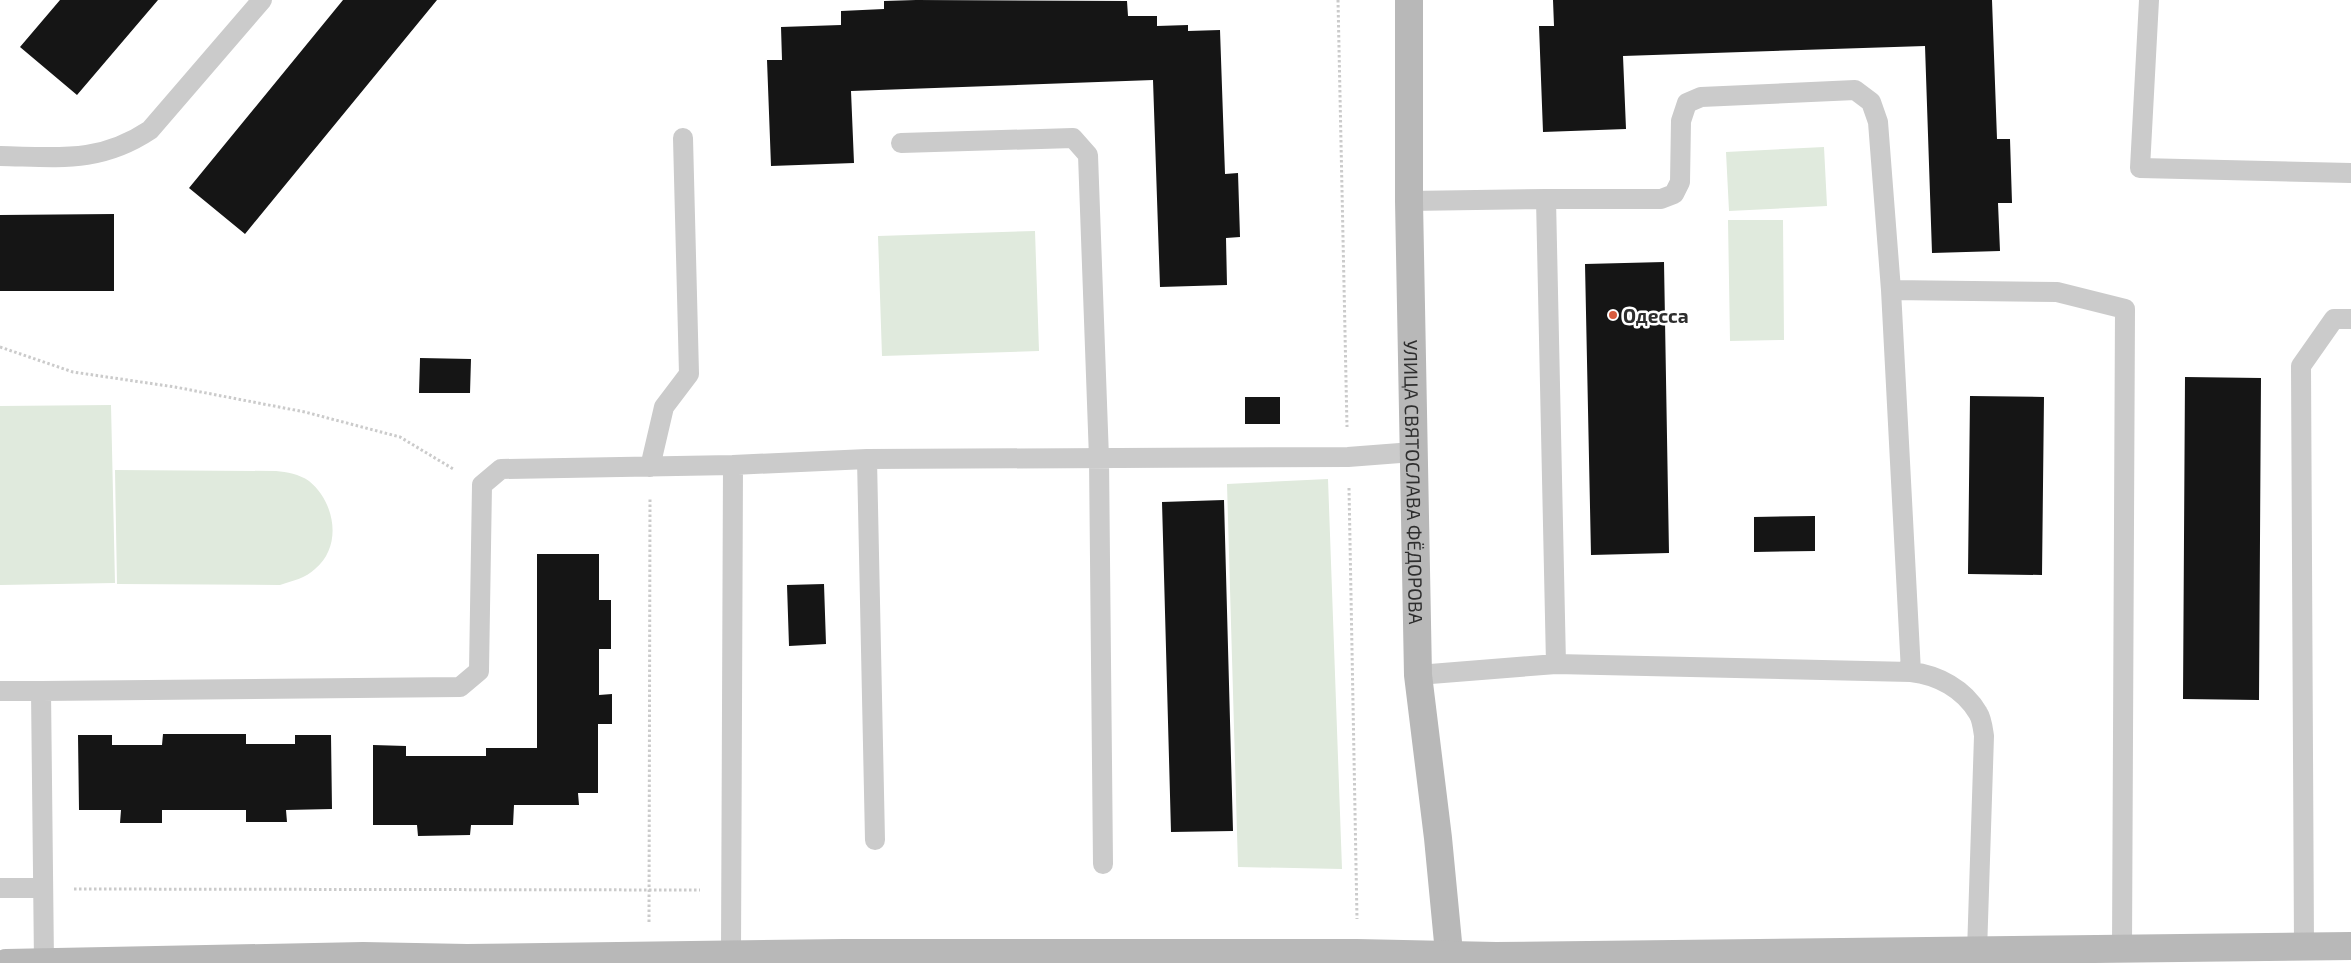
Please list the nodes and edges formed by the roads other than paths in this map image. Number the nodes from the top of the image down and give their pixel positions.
1 (262, 0) edge
2 (1409, 0) edge
3 (2149, 0) edge
4 (683, 138) dead end
5 (901, 143) dead end
6 (0, 156) edge
7 (2351, 173) edge
8 (1546, 199) junction
9 (1408, 202) junction
10 (1891, 290) junction
11 (2351, 319) edge
12 (1413, 452) junction
13 (1099, 458) junction
14 (867, 459) junction
15 (733, 465) junction
16 (650, 467) junction
17 (1556, 664) junction
18 (1911, 672) junction
19 (1418, 675) junction
20 (41, 690) junction
21 (0, 691) edge
22 (875, 840) dead end
23 (1103, 864) dead end
24 (0, 888) edge
25 (44, 888) junction
26 (2351, 946) edge
27 (2304, 947) junction
28 (2122, 950) junction
29 (1977, 952) junction
30 (731, 954) junction
31 (844, 958) edge
32 (1449, 959) edge
33 (363, 960) edge
34 (184, 961) edge
35 (467, 961) edge
36 (44, 962) edge
37 (6, 963) edge

1 - 6 lane
2 - 9 street, УЛИЦА СВЯТОСЛАВА ФЁДОРОВА
3 - 7 lane
4 - 16 lane
5 - 13 lane
8 - 9 lane
8 - 10 lane
8 - 17 lane
9 - 12 street, УЛИЦА СВЯТОСЛАВА ФЁДОРОВА
10 - 18 lane
10 - 28 lane
11 - 27 lane
12 - 13 lane
12 - 19 street, УЛИЦА СВЯТОСЛАВА ФЁДОРОВА
13 - 14 lane
13 - 23 lane
14 - 15 lane
14 - 22 lane
15 - 16 lane
15 - 30 lane
16 - 20 lane
17 - 18 lane
17 - 19 lane
18 - 29 lane
19 - 32 street, УЛИЦА СВЯТОСЛАВА ФЁДОРОВА
20 - 21 lane
20 - 25 lane
24 - 25 lane
25 - 36 lane
26 - 27 street
27 - 28 street
28 - 29 street
29 - 32 street
30 - 31 street
30 - 35 street
31 - 32 street
33 - 34 street
33 - 35 street
34 - 36 street
36 - 37 street

